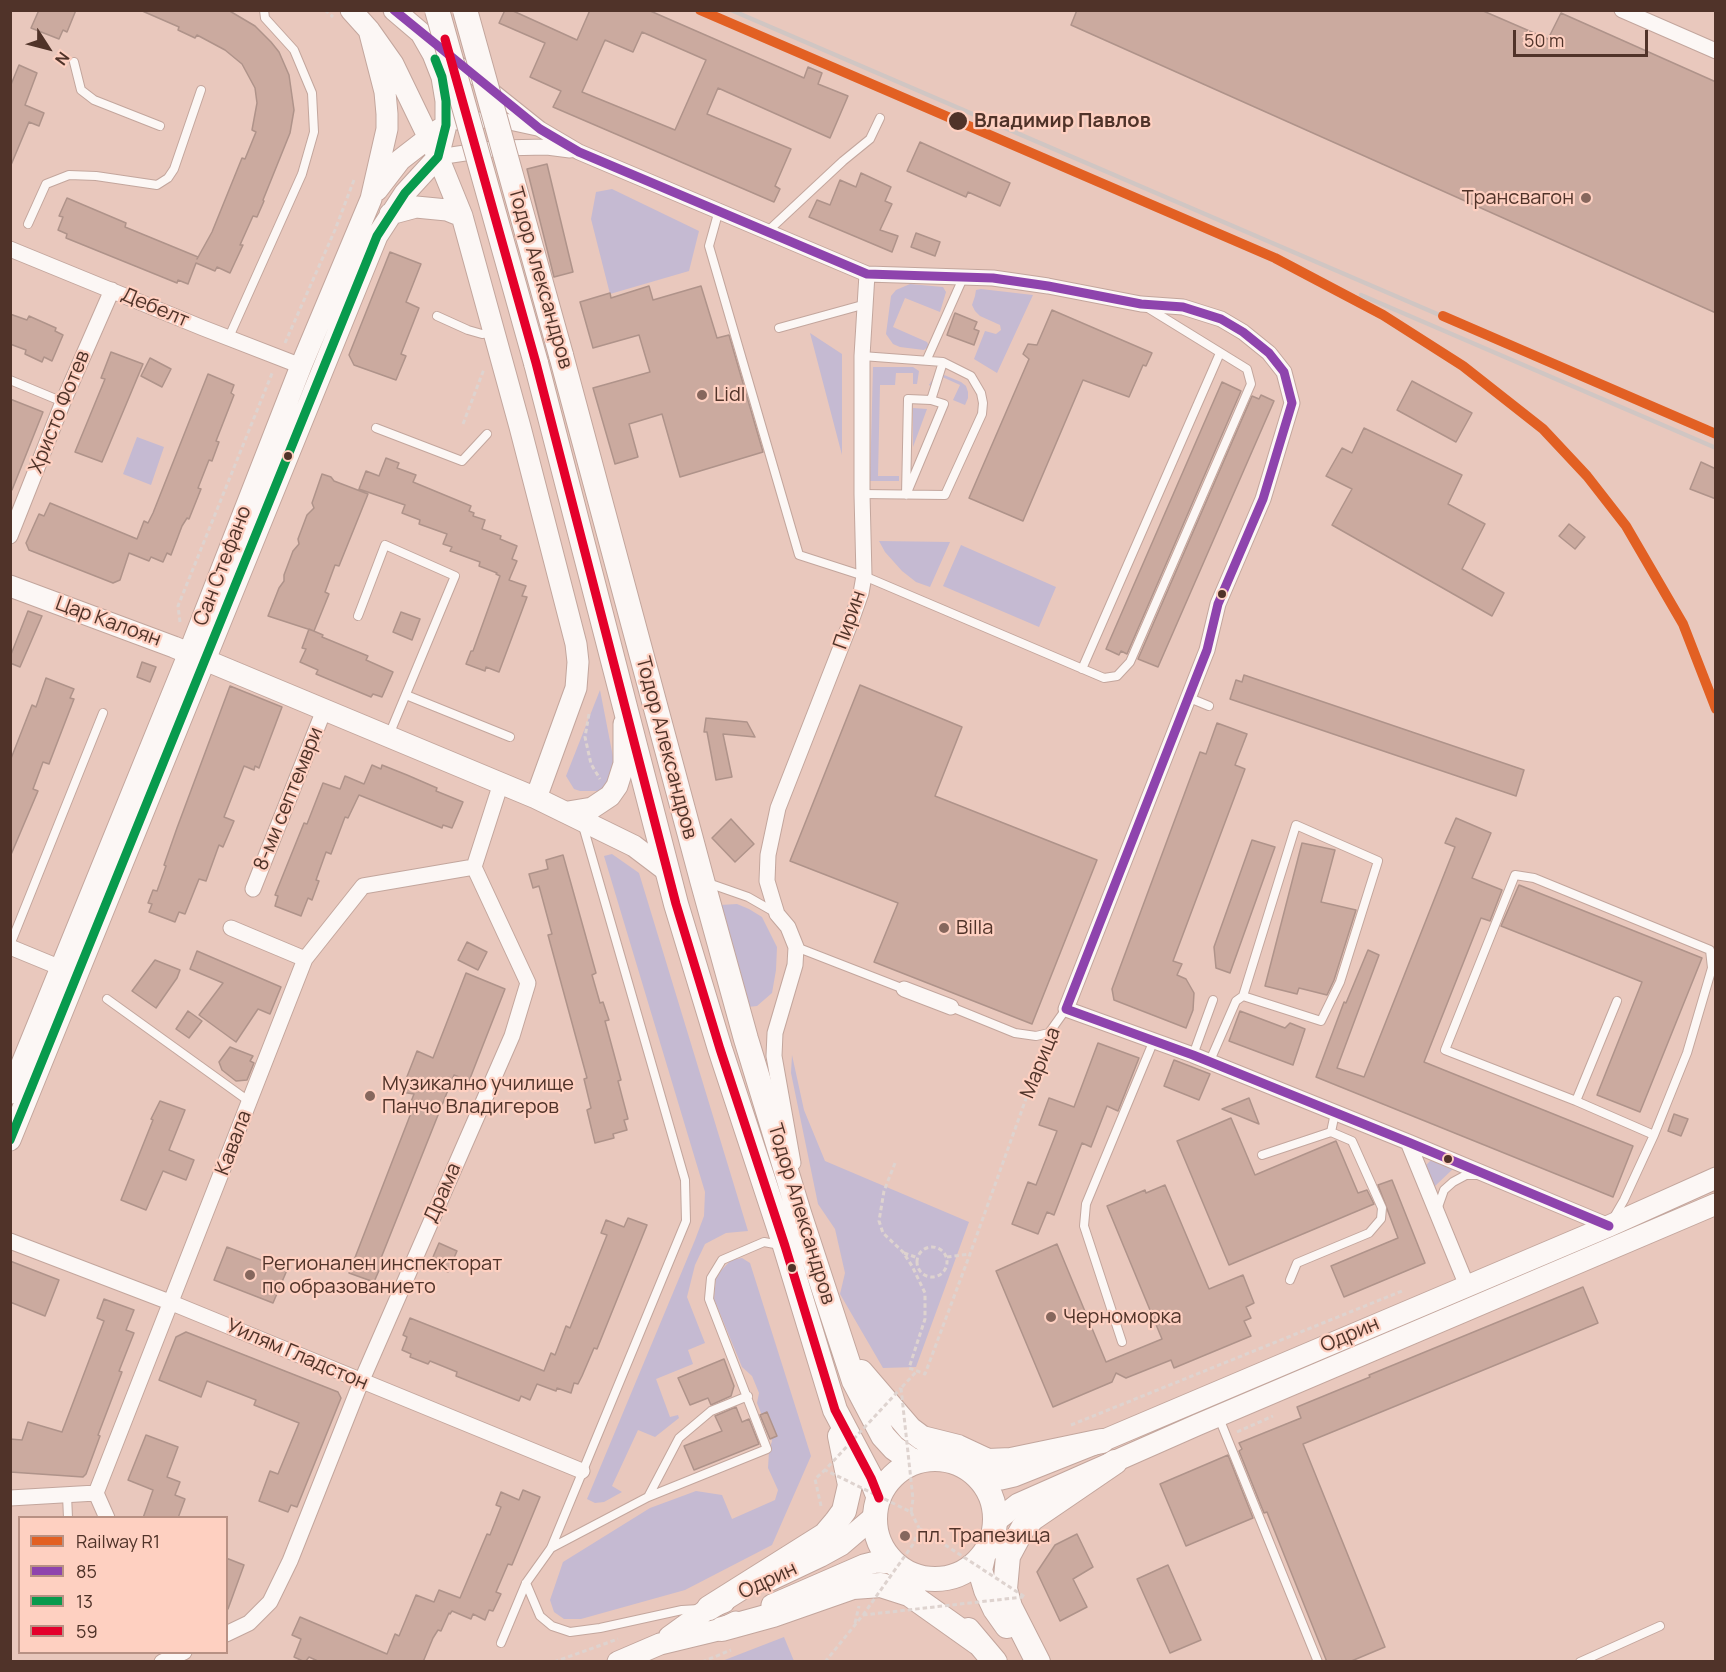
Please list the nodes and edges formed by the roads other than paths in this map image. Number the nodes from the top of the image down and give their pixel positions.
1 (264, 10) edge
2 (394, 10) edge
3 (437, 10) edge
4 (465, 10) edge
5 (1622, 10) edge
6 (342, 14) edge
7 (369, 30) junction
8 (421, 33) junction
9 (1716, 51) edge
10 (74, 62) dead end
11 (201, 90) dead end
12 (880, 118) dead end
13 (160, 126) dead end
14 (540, 129) junction
15 (437, 131) junction
16 (579, 152) junction
17 (438, 157) junction
18 (371, 199) junction
19 (719, 210) junction
20 (390, 214) junction
21 (462, 216) junction
22 (28, 224) dead end
23 (768, 231) junction
24 (10, 249) edge
25 (867, 273) junction
26 (963, 278) junction
27 (112, 290) junction
28 (866, 304) junction
29 (1141, 304) junction
30 (437, 316) dead end
31 (779, 328) dead end
32 (488, 333) junction
33 (229, 337) junction
34 (1220, 354) junction
35 (862, 356) junction
36 (927, 359) junction
37 (943, 362) junction
38 (301, 366) junction
39 (10, 380) edge
40 (931, 400) junction
41 (63, 402) junction
42 (376, 428) dead end
43 (487, 434) dead end
44 (862, 494) junction
45 (906, 495) junction
46 (10, 536) edge
47 (864, 576) junction
48 (10, 586) edge
49 (358, 616) dead end
50 (197, 656) junction
51 (1082, 669) junction
52 (406, 695) junction
53 (1187, 697) junction
54 (624, 705) junction
55 (1209, 706) dead end
56 (324, 710) junction
57 (103, 713) dead end
58 (389, 736) junction
59 (510, 737) dead end
60 (501, 783) junction
61 (536, 798) junction
62 (574, 816) junction
63 (474, 867) junction
64 (668, 871) junction
65 (702, 880) junction
66 (253, 889) dead end
67 (777, 914) junction
68 (231, 928) dead end
69 (10, 946) edge
70 (796, 947) junction
71 (305, 959) junction
72 (62, 968) junction
73 (904, 989) joint
74 (1243, 996) junction
75 (107, 999) dead end
76 (1213, 1000) dead end
77 (1617, 1001) dead end
78 (951, 1007) joint
79 (1066, 1009) junction
80 (1154, 1040) junction
81 (1193, 1055) junction
82 (1209, 1063) junction
83 (10, 1093) edge
84 (1576, 1101) junction
85 (250, 1102) junction
86 (1335, 1113) junction
87 (1331, 1132) junction
88 (1654, 1135) junction
89 (10, 1140) edge
90 (1408, 1142) junction
91 (1262, 1155) dead end
92 (1485, 1174) junction
93 (1716, 1178) edge
94 (1716, 1204) edge
95 (1437, 1211) junction
96 (799, 1213) junction
97 (1609, 1226) junction
98 (10, 1241) edge
99 (785, 1246) junction
100 (1290, 1280) dead end
101 (1467, 1286) junction
102 (1486, 1302) junction
103 (172, 1303) junction
104 (1122, 1342) dead end
105 (845, 1351) junction
106 (361, 1382) junction
107 (1239, 1383) junction
108 (748, 1396) junction
109 (835, 1410) junction
110 (1222, 1424) junction
111 (1102, 1441) junction
112 (914, 1462) junction
113 (1114, 1462) junction
114 (582, 1471) junction
115 (981, 1479) junction
116 (96, 1493) junction
117 (67, 1495) junction
118 (648, 1497) junction
119 (10, 1498) edge
120 (877, 1507) junction
121 (69, 1516) edge
122 (106, 1516) edge
123 (996, 1521) junction
124 (550, 1548) junction
125 (983, 1557) junction
126 (893, 1563) junction
127 (927, 1579) junction
128 (526, 1583) junction
129 (709, 1608) junction
130 (1660, 1626) dead end
131 (228, 1633) edge
132 (727, 1639) junction
133 (501, 1643) dead end
134 (978, 1643) junction
135 (660, 1644) junction
136 (618, 1662) edge
137 (995, 1662) edge
138 (1036, 1662) edge
139 (1318, 1662) edge
140 (1580, 1662) edge

1 - 33 lane
2 - 8 main road
3 - 54 main road, Тодор Александров, bridge
4 - 65 main road, Тодор Александров, bridge
5 - 9 street
6 - 7 main road
7 - 15 main road
7 - 18 main road, Сан Стефано
8 - 14 street
8 - 15 main road
10 - 13 lane
11 - 22 lane
12 - 23 lane
14 - 15 street
14 - 16 street
15 - 17 main road
15 - 18 main road
16 - 17 street
16 - 19 street
17 - 20 main road, Сан Стефано
17 - 21 main road
18 - 38 main road, Сан Стефано
19 - 23 street
19 - 47 lane
20 - 21 main road
20 - 50 main road, Сан Стефано
21 - 32 main road
23 - 25 street
24 - 27 street, Дебелт
25 - 26 street
25 - 28 street, Пирин
26 - 29 street
26 - 36 lane
27 - 33 street, Дебелт
27 - 41 street, Христо Фотев
28 - 31 lane
28 - 35 street, Пирин
29 - 34 lane
29 - 53 street, Марица
30 - 32 lane
32 - 61 main road
33 - 38 street, Дебелт
34 - 51 lane
34 - 51 lane
35 - 36 lane
35 - 44 street, Пирин
36 - 37 lane
37 - 40 lane
37 - 45 lane
38 - 50 main road, Сан Стефано
39 - 41 lane
40 - 45 lane
40 - 45 lane
41 - 46 street, Христо Фотев
42 - 43 lane
44 - 45 lane
44 - 47 street, Пирин
47 - 51 lane
47 - 67 street, Пирин
48 - 50 main road, Цар Калоян
49 - 52 lane
50 - 56 main road, Цар Калоян
50 - 72 main road, Сан Стефано
50 - 89 main road, Сан Стефано
52 - 58 lane
52 - 59 lane
53 - 55 lane
53 - 79 street, Марица
54 - 62 main road
54 - 64 main road, Тодор Александров
56 - 58 main road, Цар Калоян
56 - 66 street, 8-ми септември
57 - 69 lane
58 - 60 main road, Цар Калоян
60 - 61 main road, Цар Калоян
60 - 63 street
61 - 62 main road, Цар Калоян
62 - 64 main road, Цар Калоян
62 - 114 lane
63 - 71 street, Кавала
63 - 106 street, Драма
64 - 99 main road, Тодор Александров
65 - 67 lane
65 - 96 main road, Тодор Александров
67 - 70 street, Пирин
68 - 71 street
69 - 72 street
70 - 73 lane
70 - 96 street
71 - 85 street, Кавала
72 - 83 main road, Сан Стефано
73 - 78 street
74 - 74 lane
74 - 82 lane
75 - 85 lane
76 - 81 lane
77 - 84 lane
78 - 79 lane, Марица
79 - 80 street
80 - 81 street
80 - 104 lane
81 - 82 street
82 - 86 street
84 - 88 lane
84 - 88 lane
85 - 103 street, Кавала
86 - 87 lane
86 - 90 street
87 - 91 lane
87 - 100 lane
88 - 97 lane
90 - 92 street
90 - 95 street
92 - 95 lane
92 - 97 street
93 - 97 main road, Одрин
94 - 102 main road, Одрин
95 - 101 street
96 - 105 main road, Тодор Александров
97 - 101 main road, Одрин
98 - 103 street, Уилям Гладстон
99 - 108 lane
99 - 109 main road, Тодор Александров
101 - 102 main road
101 - 107 main road, Одрин
102 - 110 main road, Одрин
103 - 106 street, Уилям Гладстон
103 - 116 street, Кавала
105 - 111 main road
105 - 112 main road, Тодор Александров
106 - 114 street, Уилям Гладстон
106 - 131 street, Драма
107 - 110 main road
107 - 111 main road, Одрин
108 - 118 lane
108 - 118 lane
109 - 120 main road, Тодор Александров
109 - 129 main road
110 - 113 main road, Одрин
110 - 139 lane
111 - 115 main road, Одрин
112 - 115 main road
112 - 120 main road
113 - 123 main road, Одрин
113 - 138 main road
114 - 124 lane
115 - 123 main road
116 - 117 street
116 - 122 street
117 - 119 street
117 - 121 lane
118 - 124 lane
120 - 126 main road
120 - 129 main road, Одрин
123 - 125 main road
124 - 128 lane
125 - 127 main road
125 - 138 main road
126 - 127 main road
126 - 132 main road, Одрин
127 - 134 main road
128 - 129 lane
128 - 133 lane
129 - 135 main road, Одрин
130 - 140 lane
132 - 134 main road
132 - 135 main road, Одрин
134 - 137 main road
135 - 136 main road, Одрин

